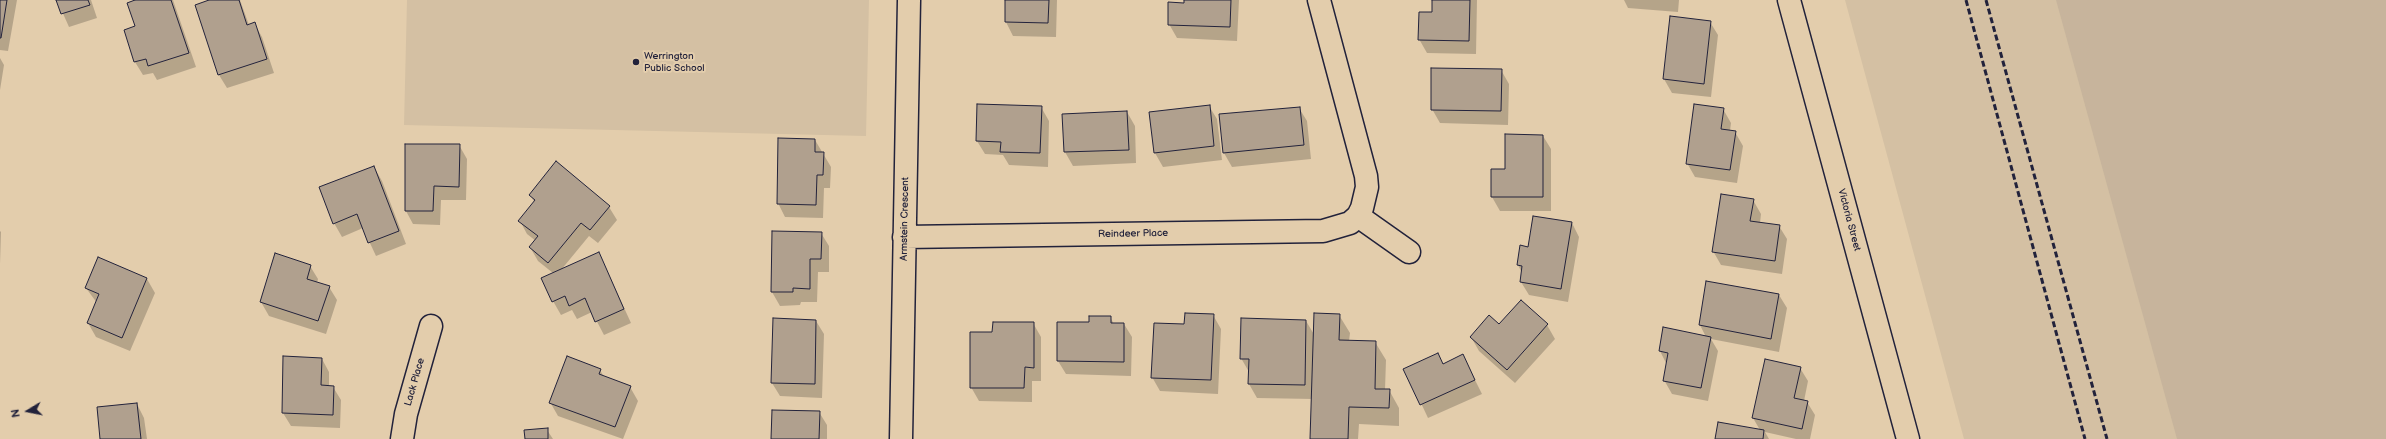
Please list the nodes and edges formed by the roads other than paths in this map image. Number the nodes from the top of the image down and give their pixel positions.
1 (909, 0) edge
2 (1319, 0) edge
3 (1789, 0) edge
4 (1358, 216) junction
5 (904, 237) junction
6 (1409, 252) dead end
7 (431, 326) dead end
8 (402, 439) edge
9 (901, 439) edge
10 (1908, 439) edge

1 - 5 street, Armstein Crescent
2 - 4 street
3 - 10 street, Victoria Street
4 - 5 street, Reindeer Place
4 - 6 street
5 - 9 street, Armstein Crescent
7 - 8 street, Lack Place

